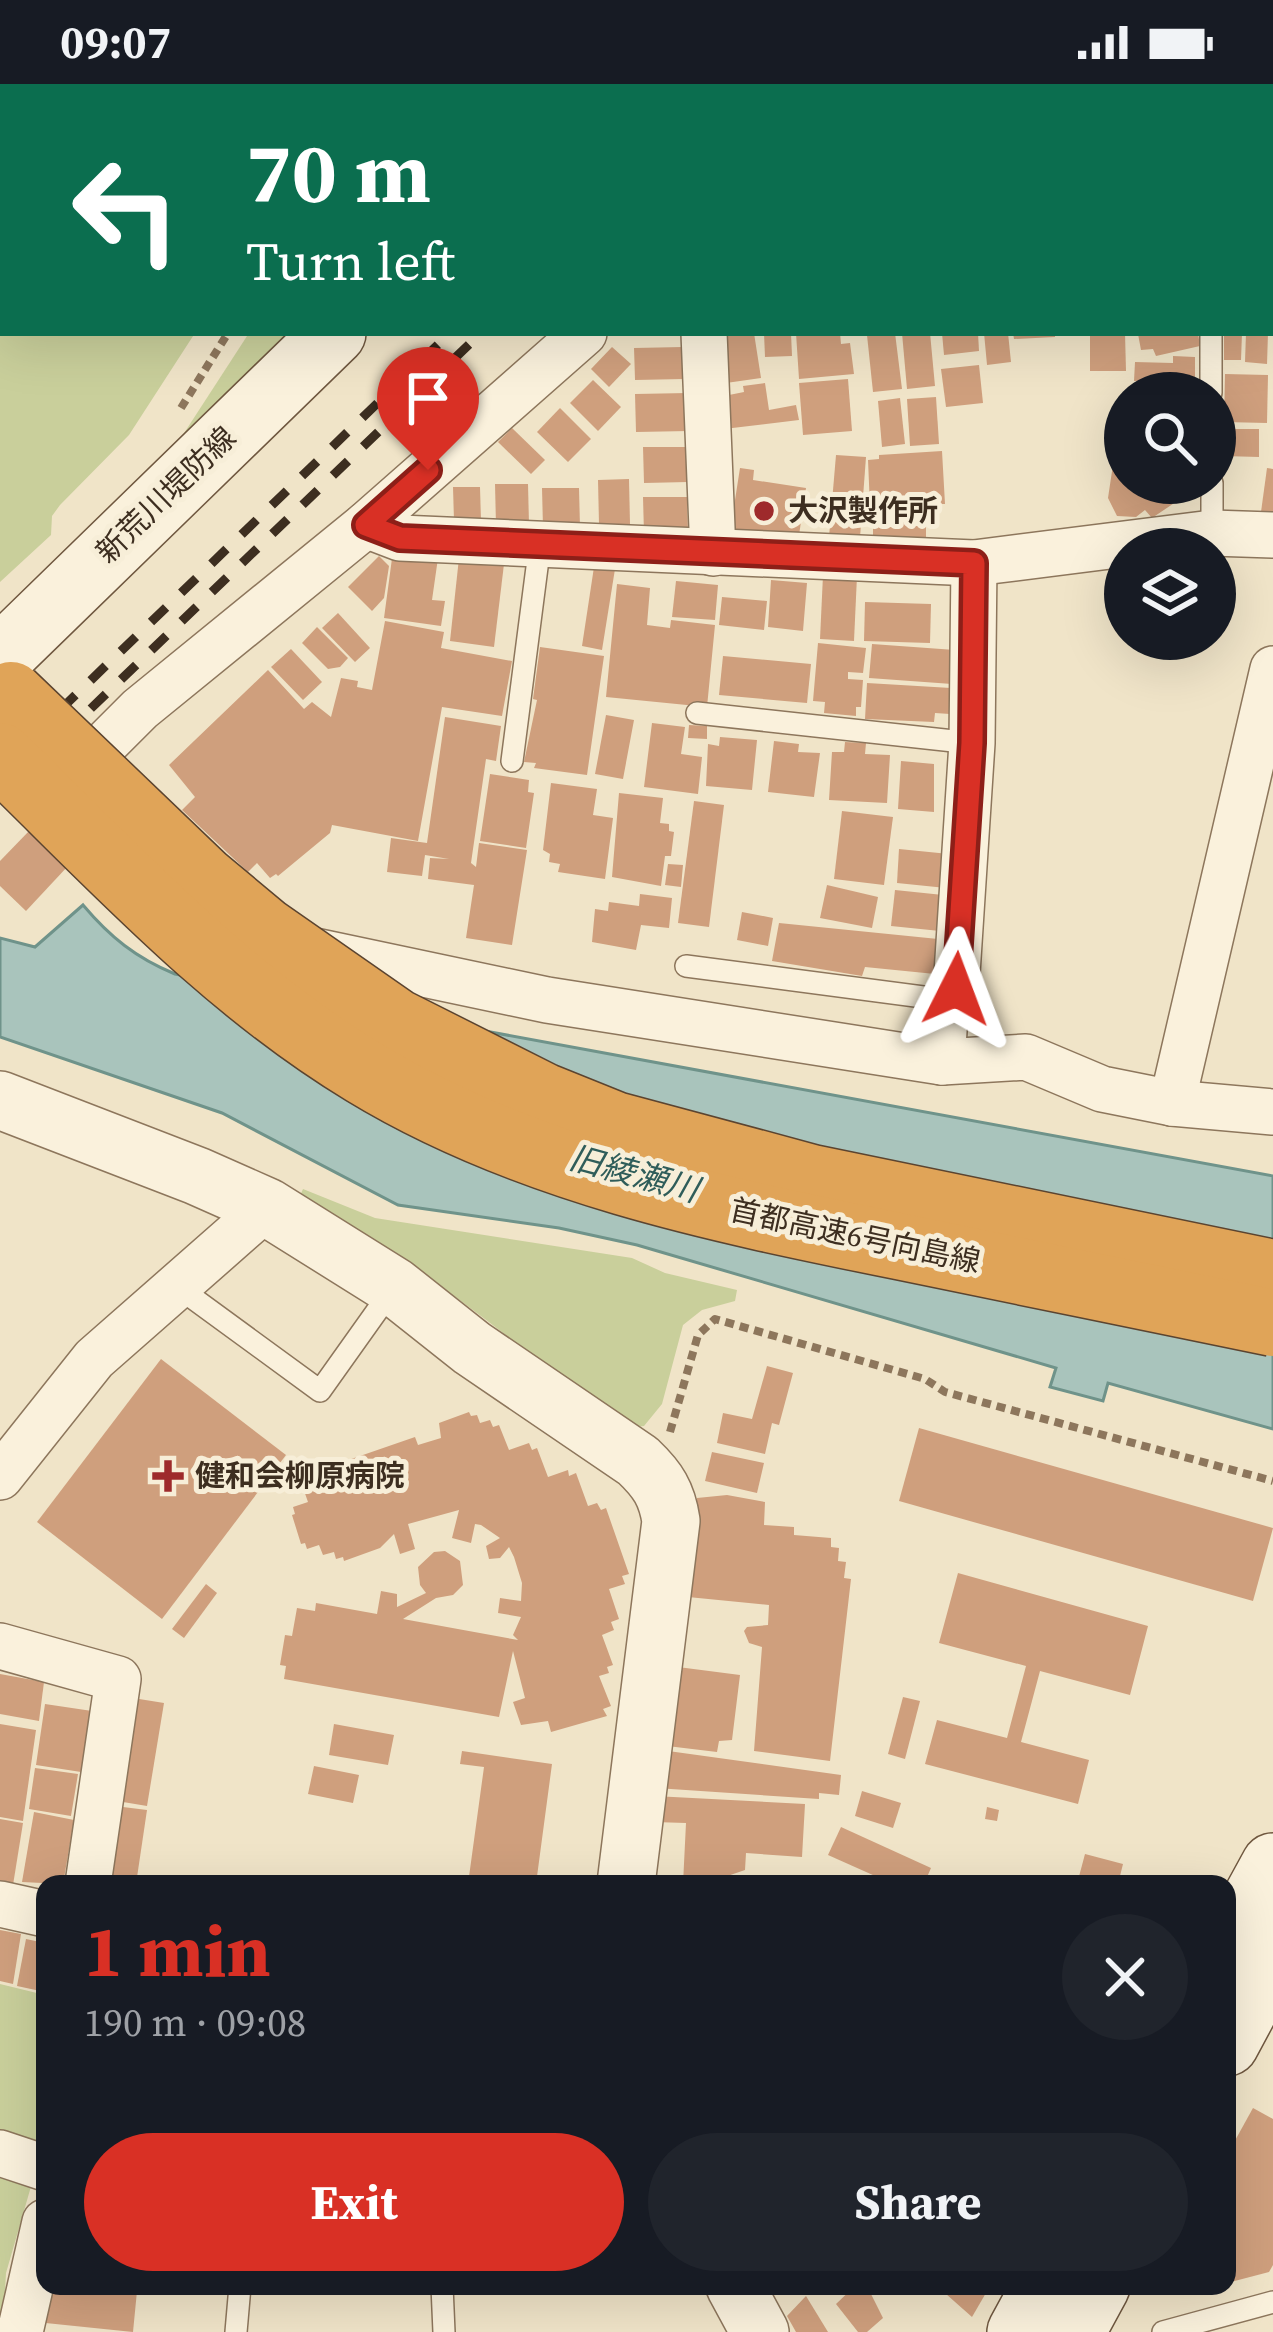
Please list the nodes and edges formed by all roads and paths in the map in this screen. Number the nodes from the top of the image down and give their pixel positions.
1 (331, 336) edge
2 (581, 336) edge
3 (704, 336) edge
4 (1211, 336) edge
5 (1211, 372) edge
6 (366, 525) junction
7 (1236, 534) edge
8 (1273, 535) edge
9 (540, 544) junction
10 (1104, 547) edge
11 (713, 554) junction
12 (974, 563) junction
13 (1273, 669) edge
14 (4, 703) edge
15 (697, 713) dead end
16 (972, 743) junction
17 (512, 761) dead end
18 (686, 966) dead end
19 (946, 1000) junction
20 (942, 1062) junction
21 (0, 1100) edge
22 (1172, 1103) junction
23 (1273, 1112) edge
24 (267, 1207) junction
25 (1273, 1273) edge
26 (175, 1286) junction
27 (394, 1287) junction
28 (1273, 1323) edge
29 (0, 1477) edge
30 (658, 1480) junction
31 (1273, 1481) edge
32 (0, 1646) edge
33 (1273, 1865) edge
34 (89, 1875) edge
35 (627, 1875) edge
36 (0, 1904) edge
37 (36, 1912) edge
38 (1236, 1933) edge
39 (1273, 1958) edge
40 (1236, 2027) edge
41 (0, 2153) edge
42 (36, 2165) edge
43 (36, 2262) edge
44 (239, 2295) edge
45 (442, 2295) edge
46 (740, 2295) edge
47 (1273, 2302) edge
48 (20, 2332) edge
49 (236, 2332) edge
50 (444, 2332) edge
51 (760, 2332) edge
52 (1163, 2332) edge

1 - 14 main road, 新荒川堤防線
2 - 6 street
3 - 11 street
4 - 5 lane
6 - 9 street
6 - 20 street
7 - 8 street
9 - 11 street
9 - 17 lane
10 - 12 street
11 - 12 street
12 - 16 street
13 - 22 street
14 - 25 highway, 首都高速6号向島線, bridge
14 - 28 highway, 首都高速6号向島線, bridge
15 - 16 lane
16 - 19 street
18 - 19 lane
19 - 20 street
20 - 22 street
21 - 24 street
22 - 23 street
24 - 26 street
24 - 27 street
26 - 27 lane
26 - 29 street
27 - 30 street
30 - 31 path
30 - 35 street
32 - 34 street
33 - 38 main road
36 - 37 street
39 - 40 main road
41 - 42 street
43 - 48 street
44 - 49 lane
45 - 50 lane
46 - 51 street
47 - 52 lane

